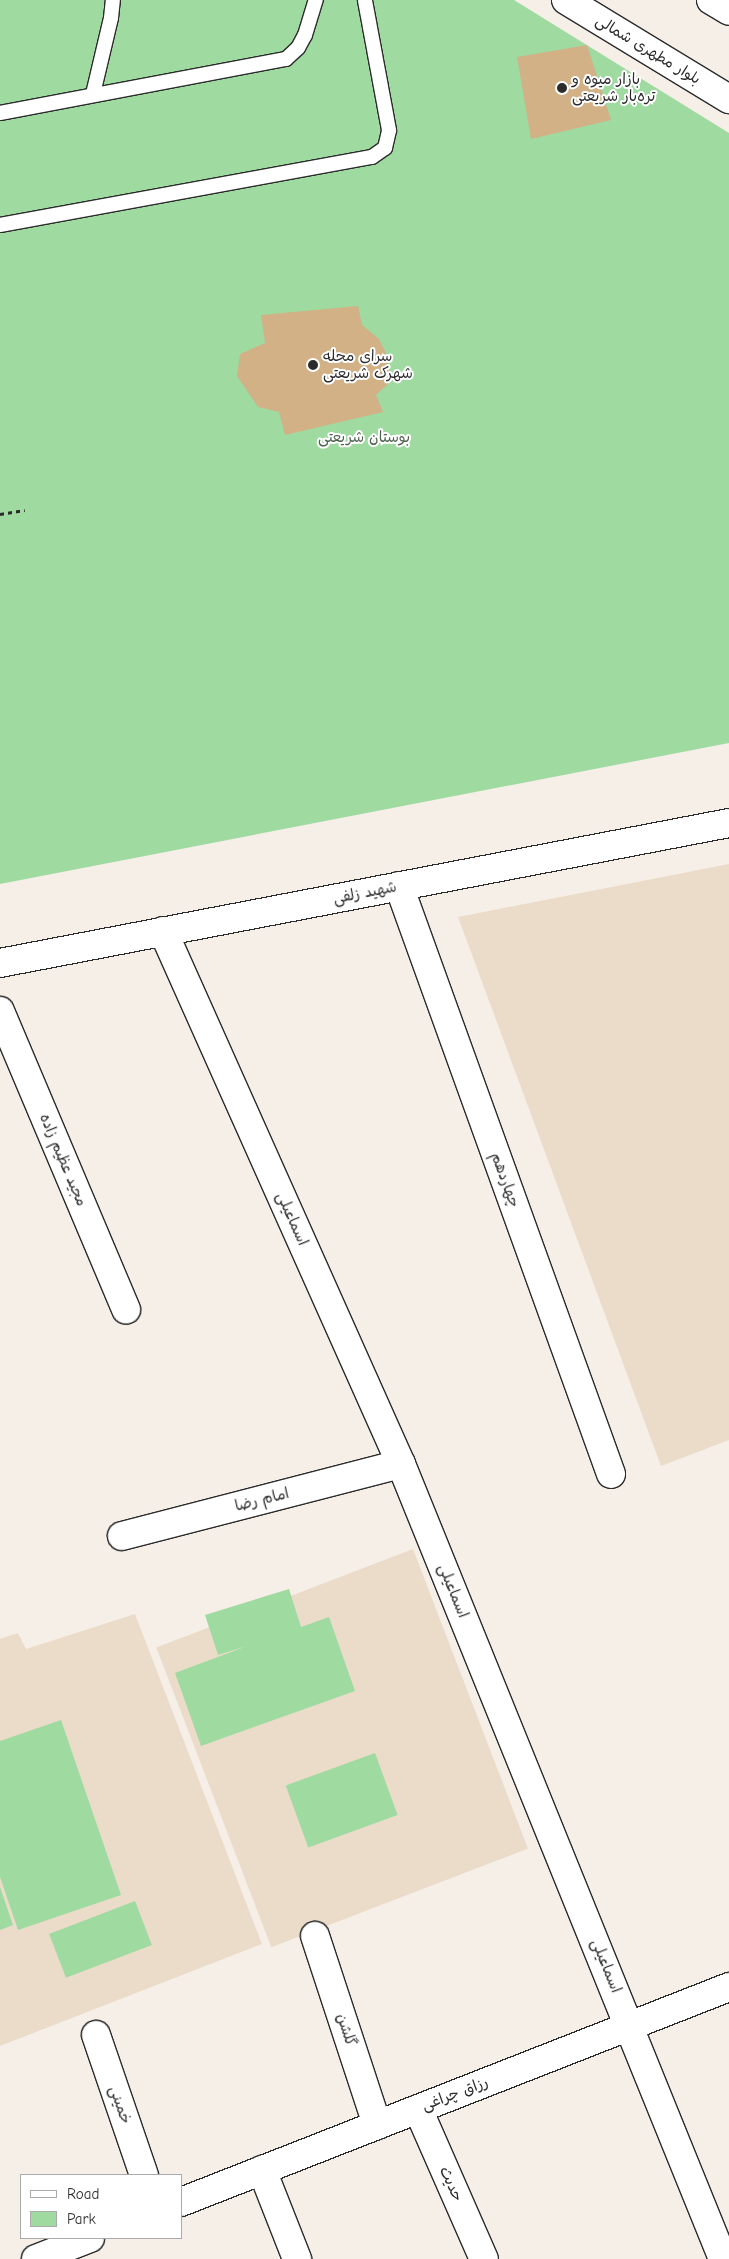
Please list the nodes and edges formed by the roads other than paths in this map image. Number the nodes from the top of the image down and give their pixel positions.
1 (112, 0) edge
2 (316, 0) edge
3 (365, 0) edge
4 (566, 0) edge
5 (711, 0) edge
6 (729, 11) edge
7 (93, 94) junction
8 (729, 100) edge
9 (0, 113) edge
10 (0, 225) edge
11 (729, 823) edge
12 (399, 886) junction
13 (163, 931) junction
14 (0, 963) edge
15 (0, 1012) edge
16 (126, 1309) dead end
17 (401, 1464) junction
18 (611, 1474) dead end
19 (122, 1536) dead end
20 (315, 1936) dead end
21 (729, 1987) edge
22 (630, 2026) junction
23 (96, 2035) dead end
24 (418, 2109) junction
25 (377, 2125) junction
26 (262, 2170) junction
27 (144, 2174) edge
28 (182, 2202) edge
29 (88, 2239) edge
30 (50, 2256) edge
31 (297, 2259) edge
32 (484, 2259) edge
33 (723, 2259) edge

1 - 7 lane
2 - 7 lane
3 - 10 lane
4 - 8 street, بلوار مطهری شمالی
5 - 6 street
7 - 9 lane
11 - 12 street, شهید زلفی
12 - 13 street, شهید زلفی
12 - 18 street, چهاردهم
13 - 14 street, شهید زلفی
13 - 17 street, اسماعیلی
15 - 16 street, مجید عظیم زاده
17 - 19 street, امام رضا
17 - 22 street, اسماعیلی
20 - 25 street, گلشن
21 - 22 street, رزاق چراغی
22 - 24 street, رزاق چراغی
22 - 33 street, اسماعیلی
23 - 27 street, خمینی
24 - 25 street, رزاق چراغی
24 - 32 street, حدیث
25 - 26 street, رزاق چراغی
26 - 28 street, رزاق چراغی
26 - 31 street
29 - 30 street

